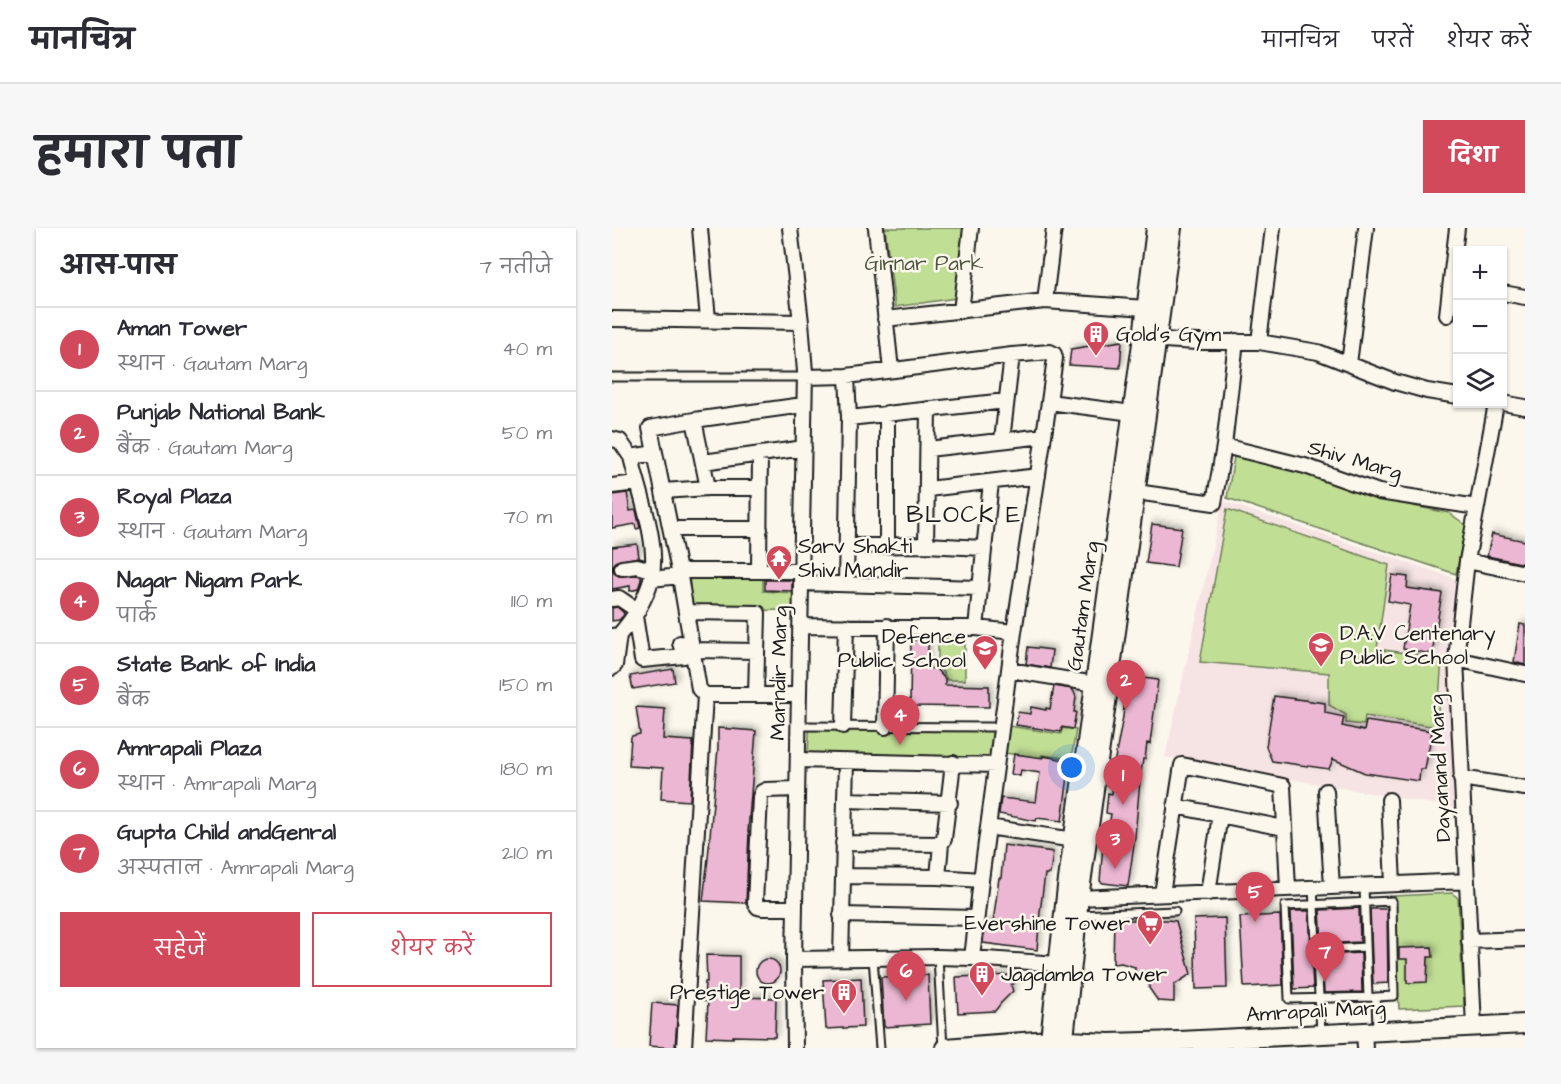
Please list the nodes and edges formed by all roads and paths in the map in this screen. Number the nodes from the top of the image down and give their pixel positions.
1 (700, 228) edge
2 (790, 228) edge
3 (876, 228) edge
4 (971, 228) edge
5 (1054, 228) edge
6 (1156, 228) edge
7 (1172, 228) edge
8 (1273, 228) edge
9 (1366, 228) edge
10 (1457, 228) edge
11 (1456, 246) edge
12 (1453, 289) edge
13 (1507, 294) edge
14 (1525, 297) edge
15 (1045, 301) junction
16 (1146, 308) junction
17 (961, 311) junction
18 (1447, 315) dead end
19 (612, 319) edge
20 (885, 319) junction
21 (708, 320) junction
22 (801, 322) junction
23 (1150, 335) junction
24 (1236, 341) junction
25 (1259, 342) junction
26 (1012, 355) junction
27 (1349, 364) junction
28 (891, 370) junction
29 (612, 376) edge
30 (847, 376) junction
31 (805, 377) junction
32 (1453, 395) edge
33 (1006, 401) junction
34 (1049, 402) junction
35 (1507, 404) edge
36 (803, 405) junction
37 (1525, 407) edge
38 (1495, 408) edge
39 (928, 409) junction
40 (887, 413) junction
41 (1132, 413) junction
42 (849, 418) junction
43 (694, 420) junction
44 (1044, 436) junction
45 (612, 439) edge
46 (1002, 440) junction
47 (1224, 446) junction
48 (804, 448) junction
49 (928, 449) junction
50 (655, 453) junction
51 (760, 454) junction
52 (631, 458) junction
53 (703, 462) junction
54 (1038, 476) junction
55 (991, 482) junction
56 (637, 483) junction
57 (612, 486) edge
58 (708, 488) junction
59 (759, 488) junction
60 (928, 489) junction
61 (663, 491) junction
62 (1136, 492) junction
63 (1477, 507) junction
64 (671, 529) junction
65 (760, 529) junction
66 (887, 545) junction
67 (926, 545) junction
68 (847, 546) junction
69 (983, 548) junction
70 (1467, 561) junction
71 (622, 568) dead end
72 (759, 570) junction
73 (680, 573) junction
74 (1525, 573) edge
75 (652, 574) junction
76 (801, 577) junction
77 (846, 584) junction
78 (980, 588) junction
79 (612, 599) edge
80 (687, 612) junction
81 (636, 613) junction
82 (800, 626) junction
83 (846, 626) junction
84 (887, 626) junction
85 (976, 628) junction
86 (1014, 632) junction
87 (616, 636) edge
88 (680, 643) dead end
89 (693, 650) junction
90 (757, 651) junction
91 (1456, 659) junction
92 (612, 668) edge
93 (1005, 672) junction
94 (1525, 674) edge
95 (1095, 684) junction
96 (756, 694) junction
97 (705, 695) junction
98 (799, 695) junction
99 (799, 726) junction
100 (843, 726) junction
101 (885, 727) junction
102 (992, 728) dead end
103 (798, 760) junction
104 (846, 761) junction
105 (953, 763) junction
106 (996, 765) junction
107 (1461, 778) junction
108 (1525, 788) edge
109 (797, 789) junction
110 (1326, 791) dead end
111 (845, 800) junction
112 (1389, 800) dead end
113 (950, 802) junction
114 (1175, 806) junction
115 (1220, 815) junction
116 (988, 827) junction
117 (1284, 828) junction
118 (1074, 840) junction
119 (843, 843) junction
120 (941, 844) junction
121 (843, 876) junction
122 (938, 877) junction
123 (981, 880) junction
124 (1466, 881) junction
125 (1390, 884) junction
126 (1364, 885) junction
127 (1332, 887) junction
128 (1313, 888) junction
129 (1288, 889) junction
130 (1208, 893) junction
131 (1162, 894) junction
132 (1389, 902) junction
133 (1364, 903) junction
134 (1313, 904) junction
135 (1078, 906) junction
136 (795, 908) junction
137 (1175, 911) dead end
138 (841, 915) junction
139 (976, 918) junction
140 (1525, 939) edge
141 (1469, 941) junction
142 (1366, 947) junction
143 (1316, 950) junction
144 (938, 957) junction
145 (841, 958) junction
146 (873, 958) junction
147 (972, 958) junction
148 (794, 959) junction
149 (1058, 964) junction
150 (1372, 997) junction
151 (1319, 998) junction
152 (1525, 1024) edge
153 (1474, 1026) junction
154 (1322, 1034) junction
155 (1368, 1037) edge
156 (1274, 1042) edge
157 (1061, 1045) edge
158 (684, 1048) edge
159 (795, 1048) edge
160 (880, 1048) edge
161 (944, 1048) edge

1 - 21 street
2 - 22 street, Marndir Marg
3 - 20 street
4 - 17 street
5 - 15 street
6 - 16 street, Gautam Marg
7 - 23 street, Gautam Marg
8 - 25 street
9 - 27 street
10 - 11 street
12 - 18 street
13 - 14 street
15 - 16 street
15 - 17 street
16 - 23 street, Gautam Marg
17 - 20 street
19 - 21 street
20 - 28 street
21 - 22 street
22 - 31 street, Marndir Marg
23 - 24 street
23 - 41 street, Gautam Marg
23 - 62 street, Gautam Marg
24 - 25 street
24 - 47 street
25 - 27 street
26 - 28 street
26 - 33 street
26 - 34 street
27 - 32 street
28 - 30 street
29 - 31 lane
30 - 31 street
30 - 42 street
31 - 36 street, Marndir Marg
33 - 39 street
33 - 46 street
34 - 41 street
34 - 44 street
35 - 37 street
36 - 43 street
36 - 48 street, Marndir Marg
38 - 63 street, Dayanand Marg
39 - 40 street
39 - 49 street
40 - 42 street
40 - 66 street
41 - 95 street, Gautam Marg
42 - 68 street
43 - 50 street
43 - 53 street
44 - 46 street
44 - 54 street
45 - 52 street
46 - 49 street
47 - 62 street
47 - 63 street, Shiv Marg
48 - 51 street
48 - 76 street, Marndir Marg
49 - 60 street
50 - 52 street
50 - 61 street
51 - 53 street
51 - 59 street
52 - 56 street
53 - 58 street
54 - 55 street
54 - 86 street
55 - 60 street
55 - 69 street
56 - 57 street
56 - 75 street
58 - 59 street
58 - 61 street
59 - 65 street
60 - 67 street
61 - 64 street
62 - 135 street, Gautam Marg
63 - 70 street, Dayanand Marg
64 - 65 street
64 - 73 street
65 - 72 street
66 - 67 street
66 - 68 street
67 - 69 street
68 - 77 street
69 - 78 street
70 - 74 street
70 - 91 street, Dayanand Marg
71 - 75 street
72 - 73 street
72 - 76 street
73 - 75 street
73 - 80 street
75 - 81 street
76 - 77 street
76 - 82 street, Marndir Marg
77 - 78 street
78 - 85 street
79 - 81 street
80 - 89 street
80 - 90 street
81 - 87 street
81 - 88 street
82 - 83 street
82 - 98 street, Marndir Marg
83 - 84 street
83 - 100 street
84 - 85 street
84 - 101 street
85 - 86 street
86 - 93 street
87 - 92 street
89 - 90 street
89 - 97 street
90 - 96 street
91 - 94 street
91 - 107 street, Dayanand Marg
93 - 95 street
93 - 106 street
95 - 118 street, Gautam Marg
96 - 97 street
96 - 98 street
97 - 158 street
98 - 99 street, Marndir Marg
99 - 100 lane
99 - 103 street, Marndir Marg
100 - 101 lane
101 - 102 lane
103 - 104 street
103 - 109 street, Marndir Marg
104 - 105 street
104 - 111 street
105 - 106 street
105 - 113 street
106 - 116 street
107 - 108 street
107 - 124 street, Dayanand Marg
109 - 136 street, Marndir Marg
109 - 136 street
110 - 127 street
111 - 113 street
111 - 119 street
112 - 125 street
113 - 120 street
114 - 115 street
114 - 117 street
114 - 131 street
115 - 117 street
115 - 130 street
116 - 118 street
116 - 123 street
117 - 129 street
118 - 149 street, Gautam Marg
119 - 120 street
119 - 121 street
120 - 122 street
121 - 122 street
121 - 138 street
122 - 123 street
123 - 139 street
124 - 125 street
124 - 141 street, Dayanand Marg
125 - 126 street
125 - 132 lane
126 - 127 street
126 - 133 lane
127 - 128 street
128 - 129 street
128 - 134 lane
129 - 130 street
130 - 131 street
131 - 135 street
132 - 133 lane
132 - 150 lane
133 - 134 lane
133 - 142 lane
134 - 143 lane
134 - 151 lane
135 - 137 lane
135 - 157 street, Gautam Marg
136 - 148 street, Marndir Marg
138 - 139 street
138 - 145 street
139 - 147 street
140 - 141 street
141 - 153 street, Dayanand Marg
142 - 143 lane
142 - 150 lane
143 - 151 lane
144 - 146 street
144 - 147 street
144 - 161 lane
145 - 146 street
145 - 148 street
146 - 160 lane
147 - 149 street
148 - 159 street, Marndir Marg
149 - 157 street, Gautam Marg
150 - 151 lane
150 - 155 lane
151 - 154 lane
152 - 153 street, Amrapali Marg
153 - 155 street, Amrapali Marg
154 - 155 street, Amrapali Marg
154 - 156 street, Amrapali Marg
156 - 157 street, Amrapali Marg
157 - 161 street, Amrapali Marg

